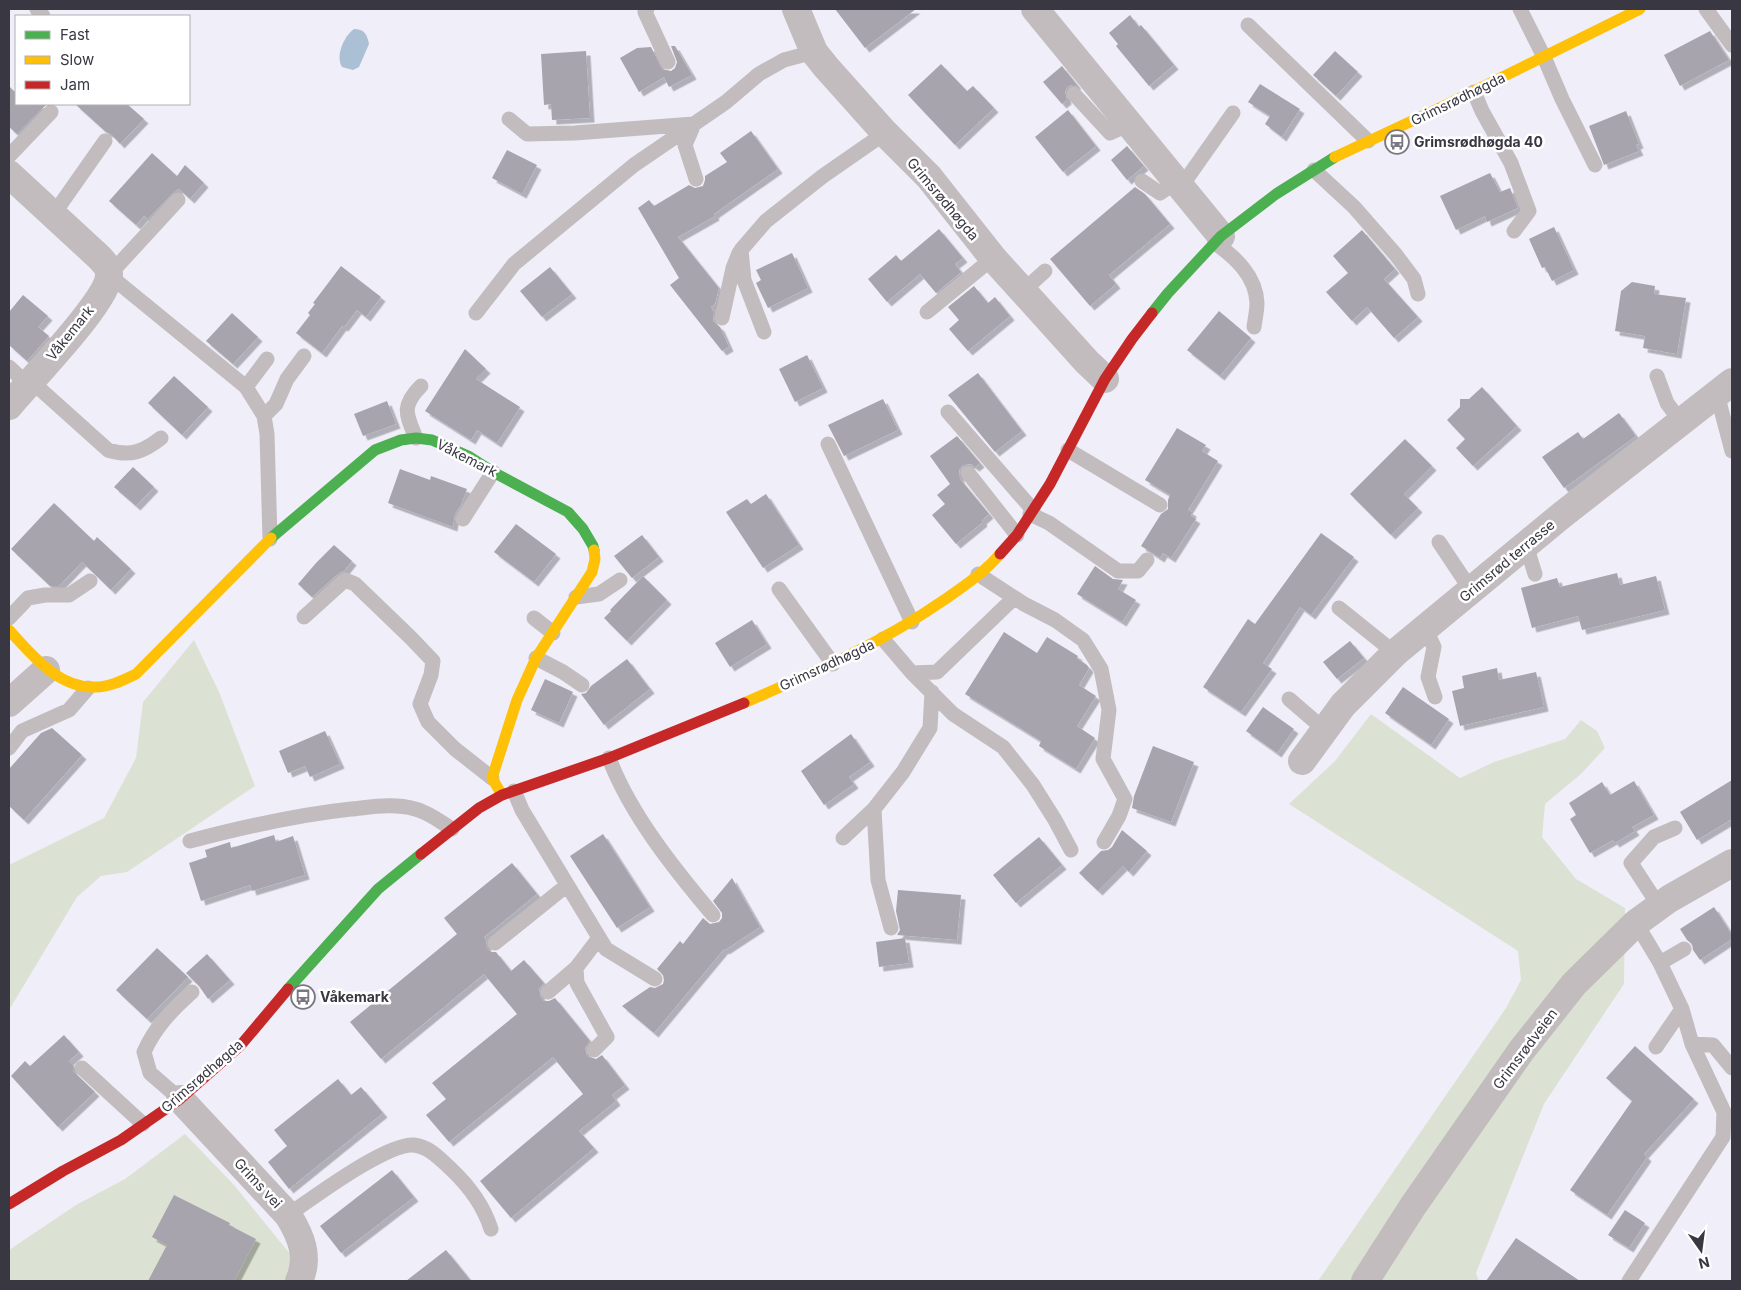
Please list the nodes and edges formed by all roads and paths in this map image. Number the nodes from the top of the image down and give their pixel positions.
1 (646, 9) edge
2 (796, 9) edge
3 (1036, 9) edge
4 (1520, 9) edge
5 (1640, 9) edge
6 (1706, 9) edge
7 (1248, 25) dead end
8 (1732, 45) edge
9 (814, 52) junction
10 (1544, 57) junction
11 (668, 62) dead end
12 (1474, 92) junction
13 (1074, 94) dead end
14 (51, 112) dead end
15 (1232, 112) dead end
16 (509, 119) dead end
17 (694, 124) junction
18 (1130, 124) junction
19 (885, 133) junction
20 (105, 141) dead end
21 (1368, 141) junction
22 (9, 156) edge
23 (1595, 166) dead end
24 (1314, 170) junction
25 (9, 174) edge
26 (696, 179) dead end
27 (1142, 181) dead end
28 (1178, 184) junction
29 (178, 200) dead end
30 (53, 214) junction
31 (1514, 231) dead end
32 (1218, 239) junction
33 (741, 250) junction
34 (993, 258) junction
35 (1045, 271) dead end
36 (109, 275) junction
37 (1023, 291) junction
38 (1418, 294) dead end
39 (927, 312) dead end
40 (476, 313) dead end
41 (722, 318) dead end
42 (1254, 327) dead end
43 (764, 332) dead end
44 (304, 356) dead end
45 (267, 359) dead end
46 (1656, 376) dead end
47 (22, 377) edge
48 (1105, 379) junction
49 (421, 386) dead end
50 (246, 387) junction
51 (1725, 388) edge
52 (9, 406) edge
53 (948, 412) dead end
54 (264, 416) junction
55 (1681, 422) junction
56 (161, 438) dead end
57 (416, 438) junction
58 (828, 444) dead end
59 (1068, 450) junction
60 (1732, 451) edge
61 (493, 472) junction
62 (968, 473) dead end
63 (1160, 505) dead end
64 (1032, 512) junction
65 (463, 519) dead end
66 (1017, 535) junction
67 (270, 539) junction
68 (1439, 542) dead end
69 (1526, 545) junction
70 (1147, 560) dead end
71 (978, 574) junction
72 (1535, 574) dead end
73 (620, 580) dead end
74 (90, 581) dead end
75 (779, 589) dead end
76 (1472, 590) junction
77 (576, 598) junction
78 (1014, 598) junction
79 (1339, 608) dead end
80 (304, 617) dead end
81 (9, 618) edge
82 (534, 618) dead end
83 (912, 622) junction
84 (1425, 628) junction
85 (553, 633) junction
86 (10, 634) edge
87 (883, 639) junction
88 (1395, 653) junction
89 (536, 658) junction
90 (833, 664) junction
91 (46, 670) junction
92 (912, 673) junction
93 (582, 685) dead end
94 (88, 688) junction
95 (932, 692) junction
96 (1434, 697) dead end
97 (1289, 699) dead end
98 (9, 703) edge
99 (1325, 730) junction
100 (9, 748) edge
101 (609, 758) junction
102 (1302, 761) dead end
103 (492, 778) junction
104 (508, 793) junction
105 (874, 809) junction
106 (1675, 828) dead end
107 (452, 829) junction
108 (843, 838) dead end
109 (190, 841) dead end
110 (1104, 842) dead end
111 (1071, 850) dead end
112 (1732, 863) edge
113 (566, 886) junction
114 (1659, 906) junction
115 (713, 915) dead end
116 (1636, 923) junction
117 (891, 928) dead end
118 (599, 938) junction
119 (495, 943) dead end
120 (1684, 949) dead end
121 (1660, 963) junction
122 (576, 968) junction
123 (655, 979) dead end
124 (192, 992) dead end
125 (548, 992) dead end
126 (1682, 1009) junction
127 (1692, 1044) junction
128 (1656, 1046) dead end
129 (594, 1050) dead end
130 (82, 1068) dead end
131 (1732, 1068) edge
132 (180, 1099) junction
133 (143, 1124) junction
134 (9, 1204) edge
135 (288, 1215) junction
136 (491, 1229) dead end
137 (298, 1281) edge
138 (1365, 1281) edge
139 (1629, 1281) edge

1 - 11 lane
2 - 9 street, Grimsrødhøgda
3 - 18 street
4 - 10 lane
5 - 10 main road, Grimsrødhøgda
6 - 8 lane
7 - 21 lane
9 - 17 lane
9 - 19 street, Grimsrødhøgda
10 - 12 main road, Grimsrødhøgda
10 - 23 lane
12 - 21 main road, Grimsrødhøgda
12 - 31 lane
13 - 18 lane
14 - 22 lane
15 - 28 lane
16 - 17 lane
17 - 26 lane
17 - 40 lane
18 - 28 street
19 - 33 lane
19 - 34 street, Grimsrødhøgda
20 - 30 lane
21 - 24 main road, Grimsrødhøgda
24 - 32 main road, Grimsrødhøgda
24 - 38 lane
25 - 30 street
27 - 28 lane
28 - 32 street
29 - 36 lane
30 - 36 street
32 - 42 lane
32 - 48 main road, Grimsrødhøgda
33 - 41 lane
33 - 43 lane
34 - 37 street, Grimsrødhøgda
34 - 39 lane
35 - 37 lane
36 - 47 street, Våkemark
36 - 50 lane
37 - 48 street, Grimsrødhøgda
44 - 54 lane
45 - 50 lane
46 - 55 lane
47 - 52 street, Våkemark
47 - 56 lane
48 - 59 main road, Grimsrødhøgda
49 - 57 lane
50 - 54 lane
51 - 55 street, Grimsrød terrasse
51 - 60 lane
53 - 64 lane
54 - 67 lane
55 - 69 street, Grimsrød terrasse
57 - 61 main road, Våkemark
57 - 67 main road, Våkemark
58 - 83 lane
59 - 63 lane
59 - 64 main road, Grimsrødhøgda
61 - 65 lane
61 - 77 main road, Våkemark
62 - 66 lane
64 - 66 main road, Grimsrødhøgda
64 - 70 lane
66 - 71 main road, Grimsrødhøgda
67 - 94 main road, Våkemark
68 - 76 lane
69 - 72 lane
69 - 76 street, Grimsrød terrasse
71 - 78 lane
71 - 83 main road, Grimsrødhøgda
73 - 77 lane
74 - 81 lane
75 - 90 lane
76 - 84 street, Grimsrød terrasse
77 - 85 main road, Våkemark
78 - 92 lane
78 - 110 lane
79 - 88 lane
80 - 103 lane
82 - 85 lane
83 - 87 main road, Grimsrødhøgda
84 - 88 street, Grimsrød terrasse
84 - 96 lane
85 - 89 main road, Våkemark
86 - 91 main road, Våkemark
87 - 90 main road, Grimsrødhøgda
87 - 92 lane
88 - 99 street, Grimsrød terrasse
89 - 93 lane
89 - 103 main road, Våkemark
90 - 101 main road, Grimsrødhøgda
91 - 94 main road, Våkemark
91 - 98 street
92 - 95 lane
94 - 100 lane
95 - 105 lane
95 - 111 lane
97 - 99 lane
99 - 102 street, Grimsrød terrasse
101 - 104 main road, Grimsrødhøgda
101 - 115 lane
103 - 104 main road
104 - 107 main road, Grimsrødhøgda
104 - 113 lane
105 - 108 lane
105 - 117 lane
106 - 114 lane
107 - 109 lane
107 - 132 main road, Grimsrødhøgda
112 - 114 street, Grimsrødveien
113 - 118 lane
113 - 119 lane
114 - 116 street, Grimsrødveien
116 - 121 lane
116 - 138 street, Grimsrødveien
118 - 122 lane
118 - 123 lane
120 - 121 lane
121 - 126 lane
122 - 125 lane
122 - 129 lane
124 - 132 lane
126 - 127 lane
126 - 128 lane
127 - 131 lane
127 - 139 lane
130 - 133 lane
132 - 133 main road, Grimsrødhøgda
132 - 135 street, Grims vei
133 - 134 main road, Grimsrødhøgda
135 - 136 lane
135 - 137 street, Grims vei

